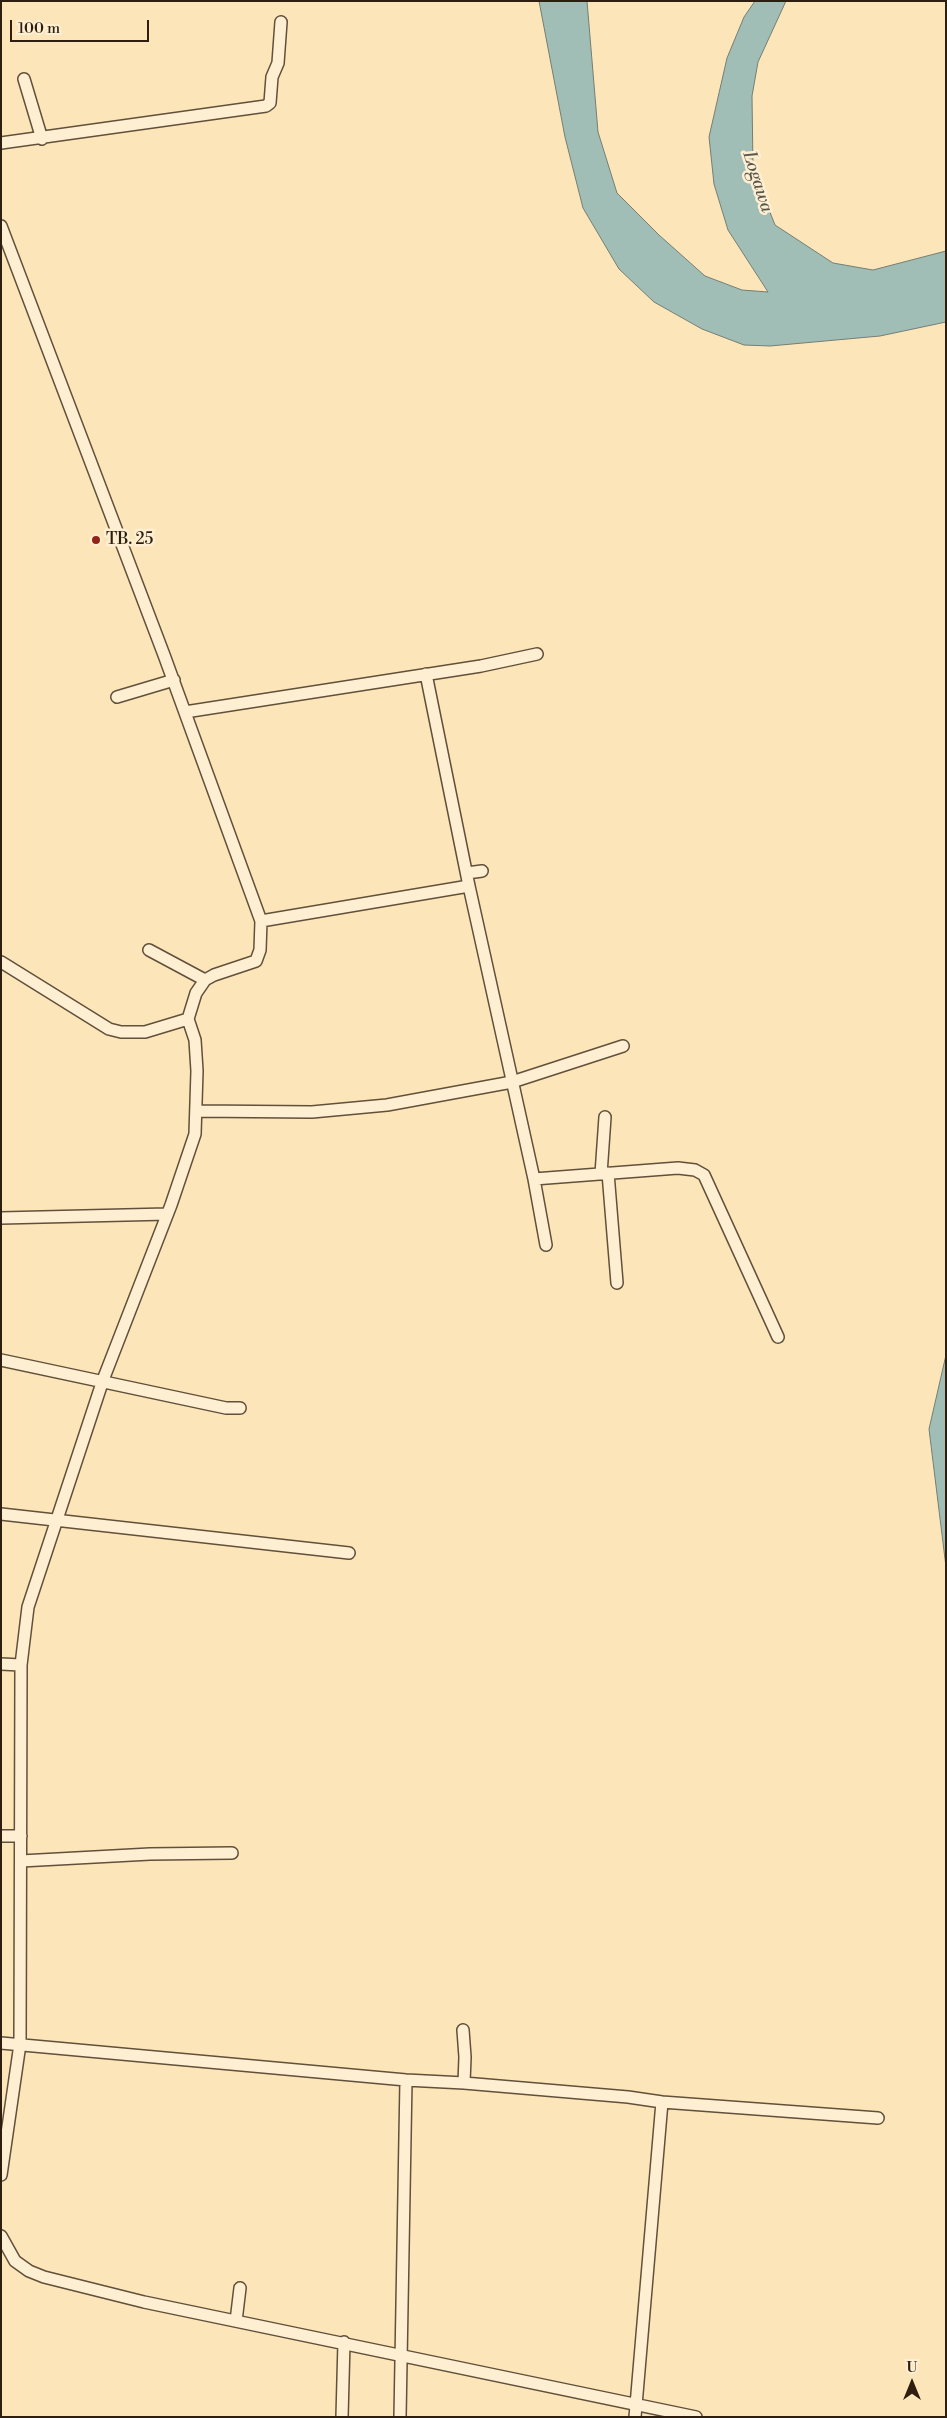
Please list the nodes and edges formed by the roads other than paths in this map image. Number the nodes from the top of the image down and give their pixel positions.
1 (281, 22) dead end
2 (24, 79) dead end
3 (42, 139) junction
4 (1, 143) edge
5 (1, 226) edge
6 (537, 654) dead end
7 (426, 674) junction
8 (174, 680) junction
9 (117, 697) dead end
10 (185, 712) junction
11 (482, 871) dead end
12 (466, 873) junction
13 (469, 886) junction
14 (260, 921) junction
15 (149, 950) dead end
16 (1, 962) edge
17 (205, 980) junction
18 (188, 1019) junction
19 (623, 1046) dead end
20 (512, 1082) junction
21 (196, 1111) junction
22 (606, 1117) dead end
23 (604, 1174) junction
24 (534, 1179) junction
25 (167, 1214) junction
26 (1, 1218) edge
27 (546, 1245) dead end
28 (617, 1283) dead end
29 (778, 1337) dead end
30 (1, 1360) edge
31 (103, 1380) junction
32 (240, 1408) dead end
33 (1, 1514) edge
34 (56, 1520) junction
35 (349, 1553) dead end
36 (1, 1664) edge
37 (21, 1666) junction
38 (1, 1836) edge
39 (20, 1836) junction
40 (232, 1853) dead end
41 (21, 1861) junction
42 (463, 2030) dead end
43 (1, 2043) edge
44 (20, 2044) junction
45 (406, 2080) junction
46 (464, 2083) junction
47 (662, 2102) junction
48 (878, 2118) dead end
49 (1, 2175) edge
50 (1, 2236) edge
51 (240, 2288) dead end
52 (236, 2321) junction
53 (344, 2342) junction
54 (402, 2355) junction
55 (636, 2403) junction
56 (342, 2417) edge
57 (400, 2417) edge
58 (635, 2417) edge
59 (696, 2417) edge

1 - 3 street
2 - 3 street
3 - 4 street
5 - 8 street
6 - 7 street
7 - 10 street
7 - 12 street
8 - 9 street
8 - 10 street
10 - 14 street
11 - 12 street
12 - 13 street
13 - 14 street
13 - 20 street
14 - 17 street
15 - 17 street
16 - 18 street
17 - 18 street
18 - 21 street
19 - 20 street
20 - 21 street
20 - 24 street
21 - 25 street
22 - 23 street
23 - 24 street
23 - 28 street
23 - 29 street
24 - 27 street
25 - 26 street
25 - 31 street
30 - 31 street
31 - 32 street
31 - 34 street
33 - 34 street
34 - 35 street
34 - 37 street
36 - 37 street
37 - 39 street
38 - 39 street
39 - 41 street
40 - 41 street
41 - 44 street
42 - 46 street
43 - 44 street
44 - 45 street
44 - 49 street
45 - 46 street
45 - 54 street
46 - 47 street
47 - 48 street
47 - 55 street
50 - 52 street
51 - 52 street
52 - 53 street
53 - 54 street
53 - 56 street
54 - 55 street
54 - 57 street
55 - 58 street
55 - 59 street

